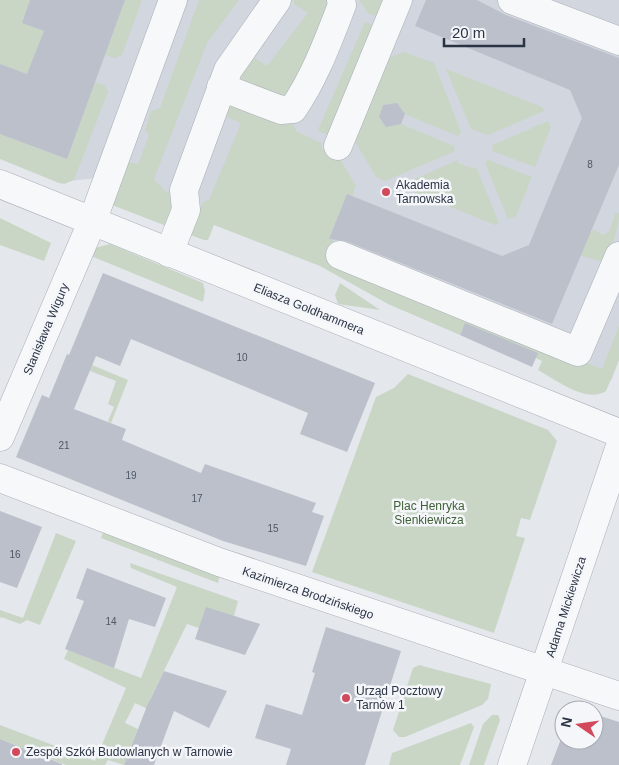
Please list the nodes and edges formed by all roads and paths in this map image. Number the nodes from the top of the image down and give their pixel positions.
1 (173, 0) edge
2 (277, 0) edge
3 (341, 0) edge
4 (398, 0) edge
5 (512, 0) edge
6 (619, 41) edge
7 (221, 87) junction
8 (338, 146) dead end
9 (0, 184) edge
10 (92, 222) junction
11 (169, 253) junction
12 (340, 255) dead end
13 (619, 256) edge
14 (619, 433) edge
15 (0, 437) edge
16 (619, 448) edge
17 (0, 478) edge
18 (544, 673) junction
19 (619, 696) edge
20 (512, 765) edge

1 - 10 street, Stanisława Wigury
2 - 7 street
3 - 7 street
4 - 8 street
5 - 6 street
7 - 11 street
9 - 10 street, Eliasza Goldhammera
10 - 11 street, Eliasza Goldhammera
10 - 15 street, Stanisława Wigury
11 - 14 street, Eliasza Goldhammera
12 - 13 street
16 - 18 street, Adama Mickiewicza
17 - 18 street, Kazimierza Brodzińskiego
18 - 19 street, Kazimierza Brodzińskiego
18 - 20 street, Adama Mickiewicza

